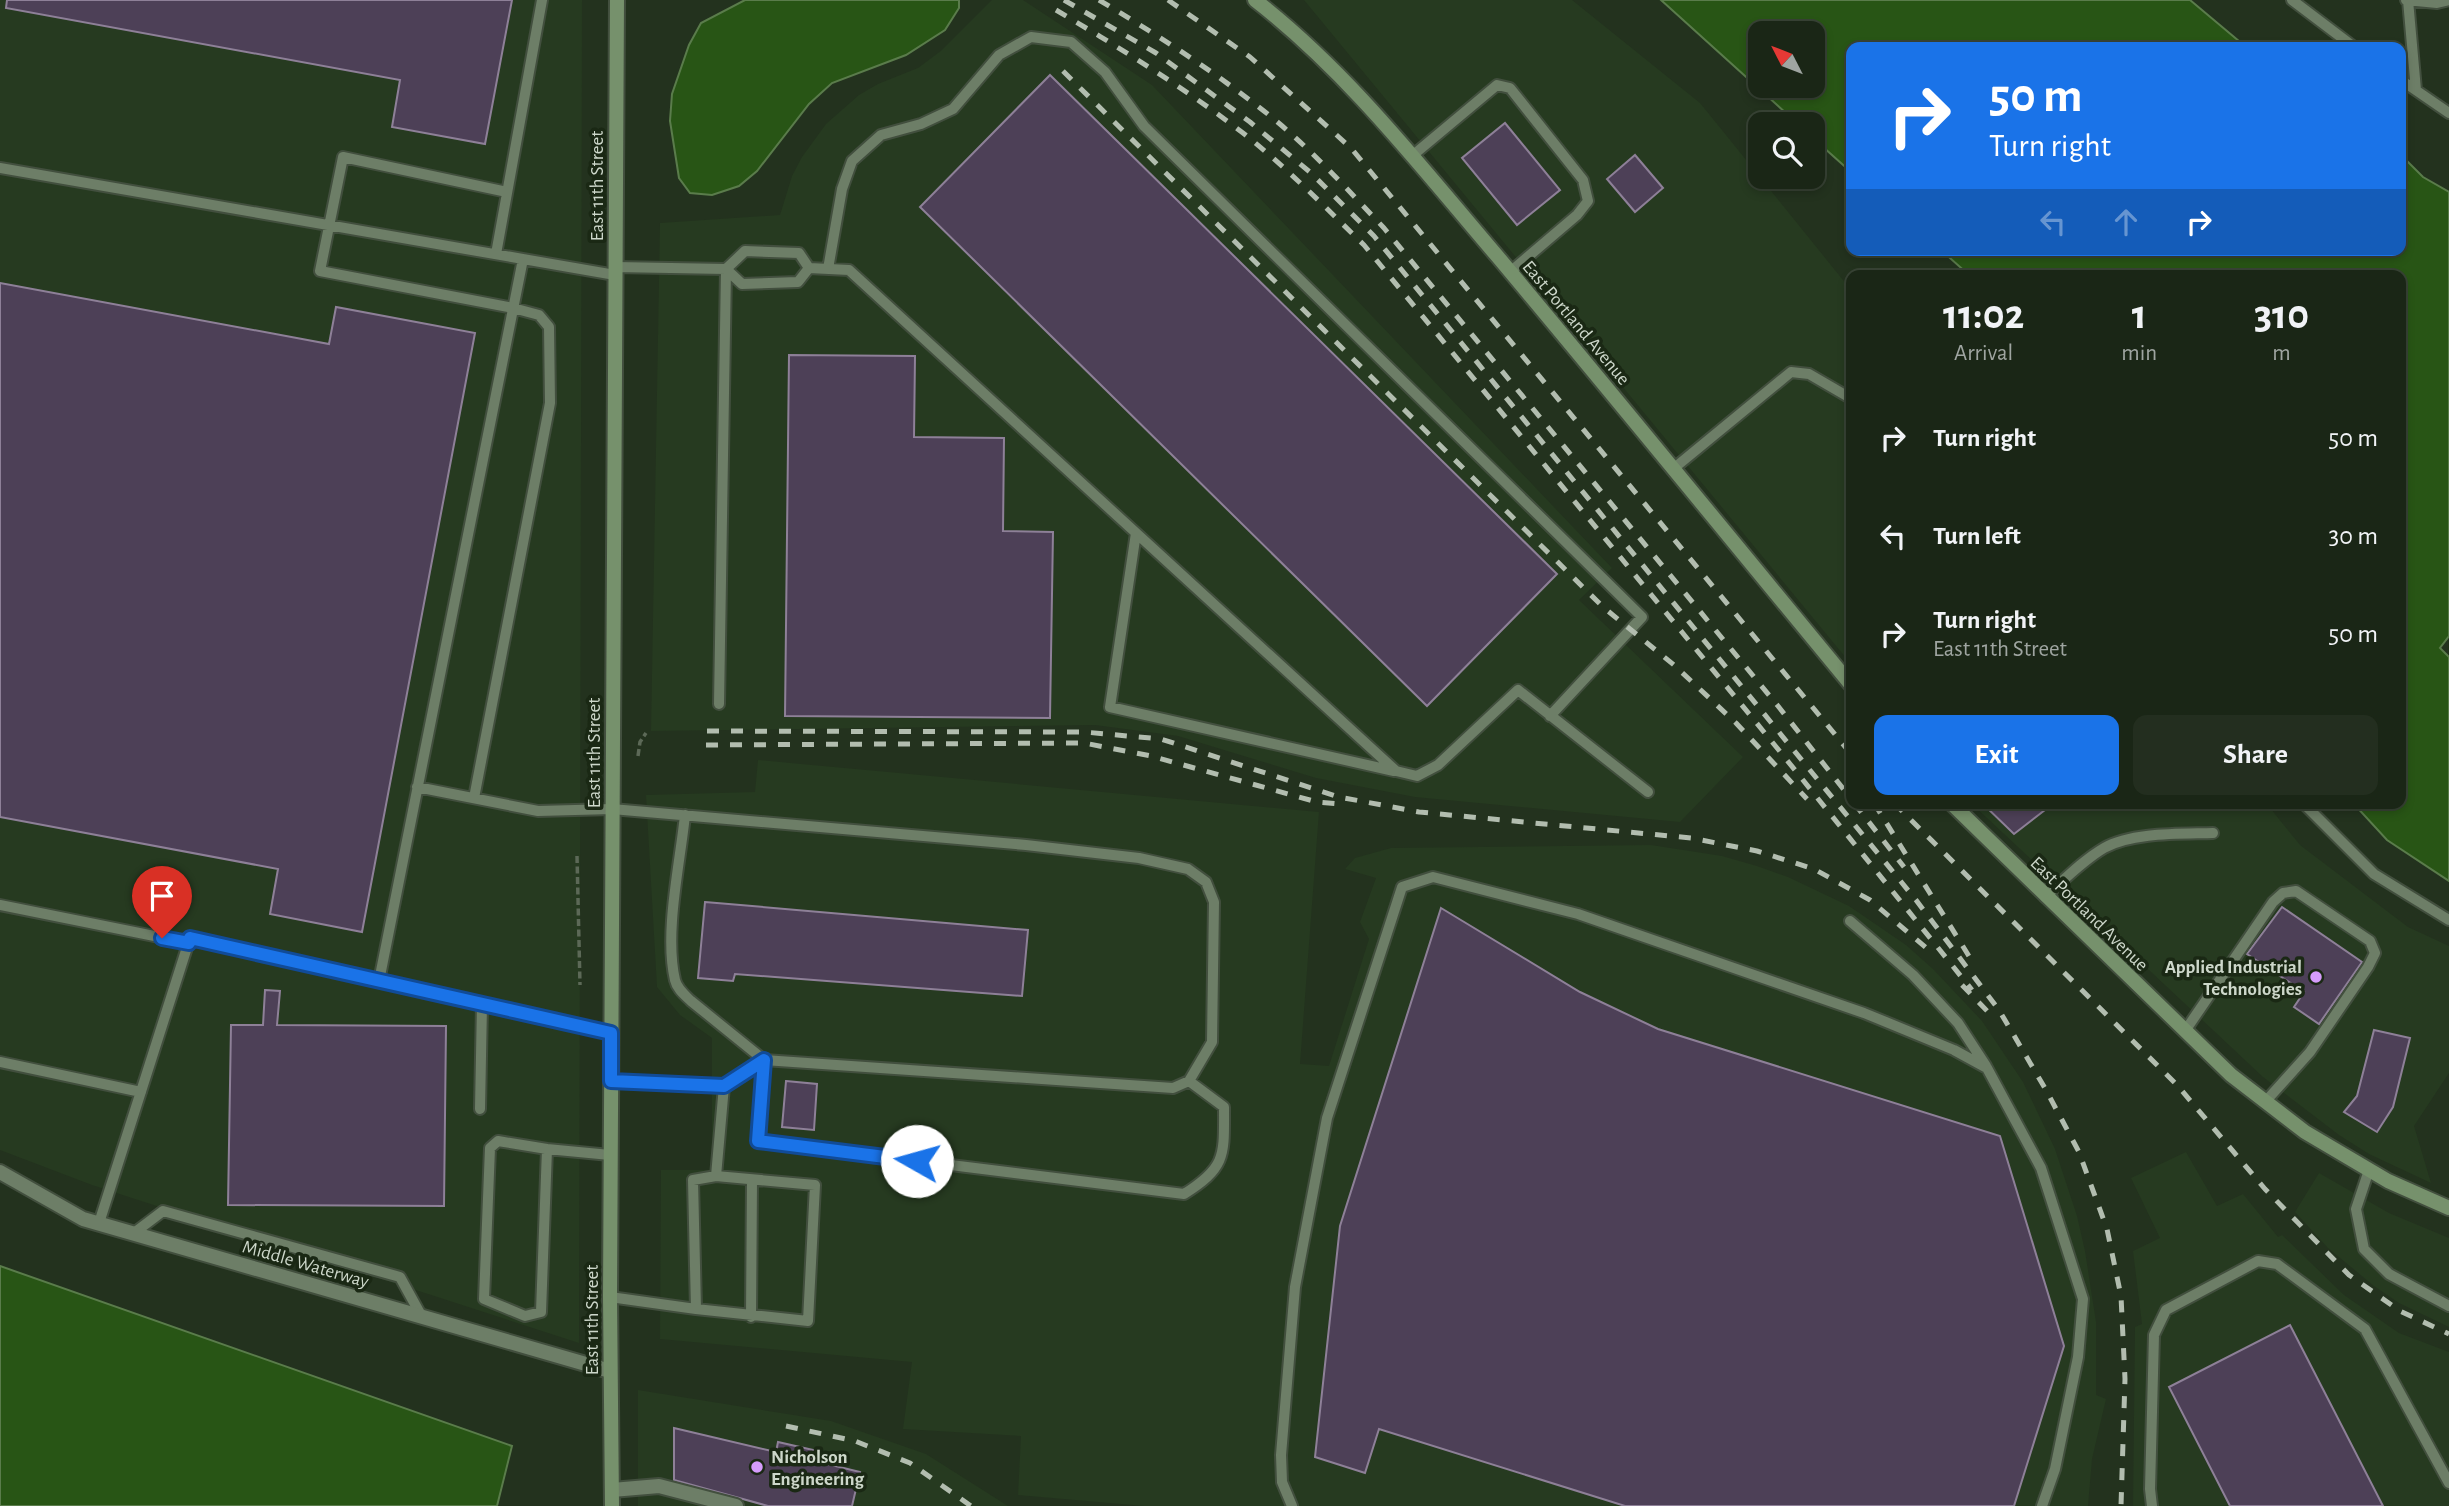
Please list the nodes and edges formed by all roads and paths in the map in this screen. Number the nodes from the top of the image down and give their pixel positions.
1 (542, 0) edge
2 (617, 0) edge
3 (1255, 0) edge
4 (2292, 0) edge
5 (2407, 0) edge
6 (2449, 0) edge
7 (2347, 42) edge
8 (2406, 83) edge
9 (2416, 90) junction
10 (2449, 113) edge
11 (1412, 156) junction
12 (0, 168) edge
13 (507, 192) junction
14 (329, 225) junction
15 (496, 254) junction
16 (523, 259) junction
17 (809, 268) junction
18 (828, 269) junction
19 (726, 270) junction
20 (615, 271) junction
21 (1510, 272) junction
22 (513, 308) junction
23 (1846, 396) edge
24 (1673, 469) junction
25 (1136, 533) junction
26 (1846, 677) edge
27 (719, 704) dead end
28 (1550, 716) junction
29 (646, 733) dead end
30 (638, 755) dead end
31 (1396, 771) junction
32 (417, 787) junction
33 (1648, 792) dead end
34 (474, 798) junction
35 (612, 809) junction
36 (1957, 809) edge
37 (2309, 809) edge
38 (685, 816) junction
39 (2213, 833) dead end
40 (577, 856) dead end
41 (2045, 897) junction
42 (0, 905) edge
43 (2449, 920) edge
44 (1850, 921) dead end
45 (189, 943) junction
46 (379, 981) junction
47 (580, 985) dead end
48 (482, 1004) junction
49 (2185, 1031) junction
50 (611, 1033) junction
51 (764, 1060) junction
52 (0, 1062) edge
53 (1987, 1068) junction
54 (611, 1081) junction
55 (1189, 1081) junction
56 (724, 1086) junction
57 (141, 1092) junction
58 (2265, 1102) junction
59 (480, 1109) dead end
60 (547, 1149) junction
61 (610, 1155) junction
62 (2369, 1170) junction
63 (0, 1172) edge
64 (716, 1176) junction
65 (752, 1180) junction
66 (2449, 1208) edge
67 (99, 1223) junction
68 (134, 1234) junction
69 (610, 1297) junction
70 (2449, 1306) edge
71 (696, 1310) junction
72 (422, 1317) junction
73 (751, 1317) junction
74 (610, 1371) junction
75 (2449, 1483) edge
76 (612, 1490) junction
77 (612, 1506) edge
78 (736, 1506) edge
79 (1292, 1506) edge
80 (2042, 1506) edge
81 (2152, 1506) edge

1 - 13 lane
2 - 20 street, East 11th Street
3 - 11 street, East Portland Avenue
4 - 7 lane
5 - 6 lane
5 - 9 lane
8 - 9 lane
9 - 10 lane
11 - 21 street, East Portland Avenue
11 - 21 lane
12 - 14 lane
13 - 14 lane
13 - 15 lane
14 - 15 lane
14 - 22 lane
15 - 16 lane
16 - 20 lane
16 - 22 lane
17 - 18 lane
17 - 19 lane
17 - 19 lane
18 - 25 lane
18 - 28 lane
19 - 20 lane
19 - 27 lane
20 - 35 street, East 11th Street
21 - 24 street, East Portland Avenue
22 - 32 lane
22 - 34 lane
23 - 24 lane
24 - 26 street, East Portland Avenue
25 - 31 lane
25 - 31 lane
28 - 31 lane
28 - 33 lane
29 - 30 path
32 - 34 lane
32 - 46 lane
34 - 35 lane
35 - 38 lane
35 - 50 street, East 11th Street
36 - 41 street, East Portland Avenue
37 - 43 lane
38 - 51 lane
38 - 55 lane
39 - 41 lane
40 - 47 path
41 - 49 street, East Portland Avenue
42 - 45 lane
44 - 53 lane
45 - 46 lane
45 - 57 lane
46 - 48 lane
48 - 50 lane
48 - 59 lane
49 - 58 street, East Portland Avenue
49 - 58 lane
50 - 54 street, East 11th Street
51 - 55 lane
51 - 55 lane
51 - 56 lane
52 - 57 lane
53 - 79 lane
53 - 80 lane
54 - 56 lane
54 - 61 street, East 11th Street
56 - 64 lane
57 - 67 lane
58 - 62 street, East Portland Avenue
60 - 60 lane
60 - 61 lane
61 - 69 street, East 11th Street
62 - 66 street, East Portland Avenue
62 - 70 lane
63 - 67 street, Middle Waterway
64 - 65 lane
64 - 71 lane
65 - 73 lane
65 - 73 lane
67 - 68 street, Middle Waterway
68 - 72 street, Middle Waterway
68 - 72 lane
69 - 71 lane
69 - 74 street, East 11th Street
71 - 73 lane
72 - 74 street, Middle Waterway
74 - 76 street, East 11th Street
75 - 81 lane
76 - 77 street, East 11th Street
76 - 78 street

